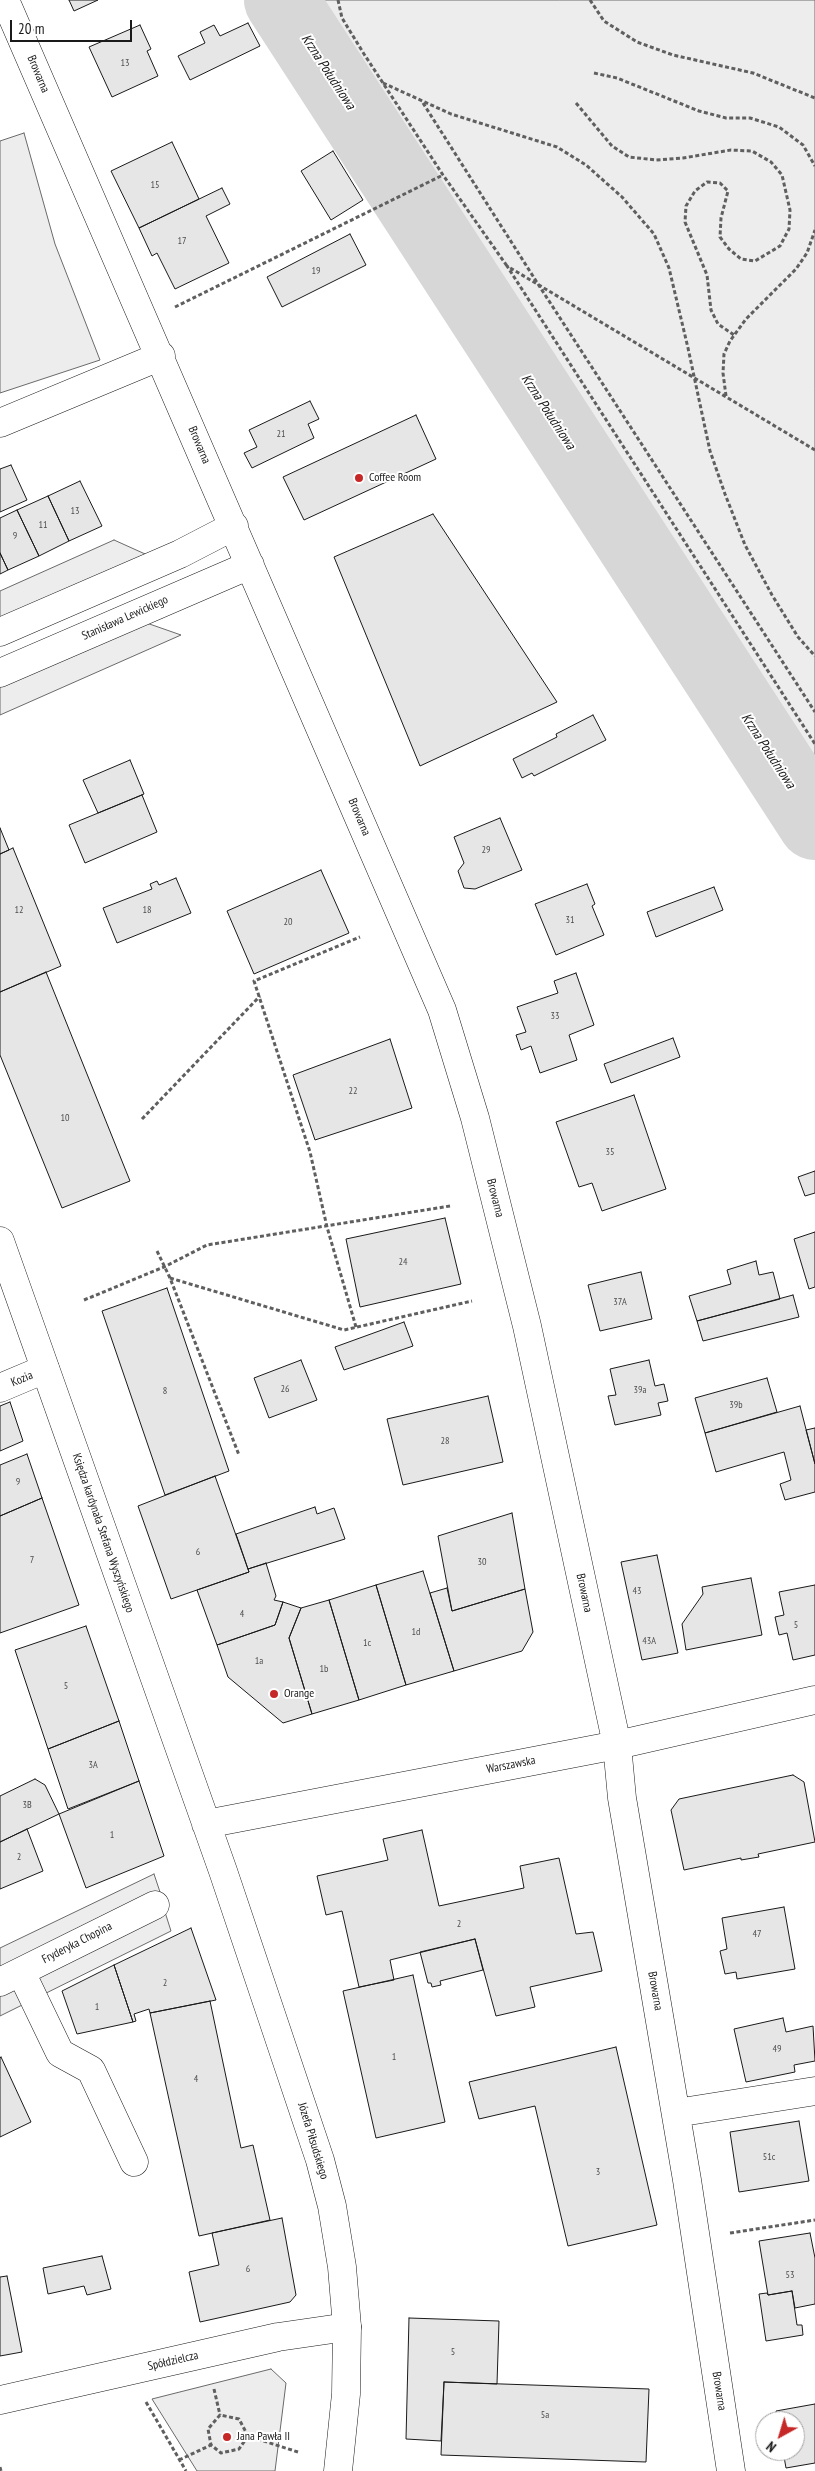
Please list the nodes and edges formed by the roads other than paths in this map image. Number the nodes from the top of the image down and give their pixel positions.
1 (5, 0) edge
2 (161, 356) junction
3 (0, 423) edge
4 (234, 526) junction
5 (250, 565) junction
6 (0, 632) edge
7 (0, 673) edge
8 (0, 1241) edge
9 (45, 1369) junction
10 (0, 1388) edge
11 (815, 1700) edge
12 (617, 1744) junction
13 (206, 1824) junction
14 (155, 1905) dead end
15 (11, 1977) edge
16 (815, 2091) edge
17 (676, 2113) junction
18 (134, 2162) dead end
19 (347, 2327) junction
20 (0, 2400) edge
21 (338, 2471) edge
22 (732, 2471) edge

1 - 2 street, Browarna
2 - 3 street
2 - 4 street, Browarna
4 - 5 street, Browarna
4 - 6 street
5 - 7 street, Stanisława Lewickiego
5 - 12 street, Browarna
8 - 9 street, Księdza kardynała Stefana Wyszyńskiego
9 - 10 street, Kozia
9 - 13 street, Księdza kardynała Stefana Wyszyńskiego
11 - 12 street, Warszawska
12 - 13 street, Warszawska
12 - 17 street, Browarna
13 - 19 street, Józefa Piłsudskiego
14 - 15 street, Fryderyka Chopina
15 - 18 street
16 - 17 street
17 - 22 street, Browarna
19 - 20 street, Spółdzielcza
19 - 21 street, Józefa Piłsudskiego

